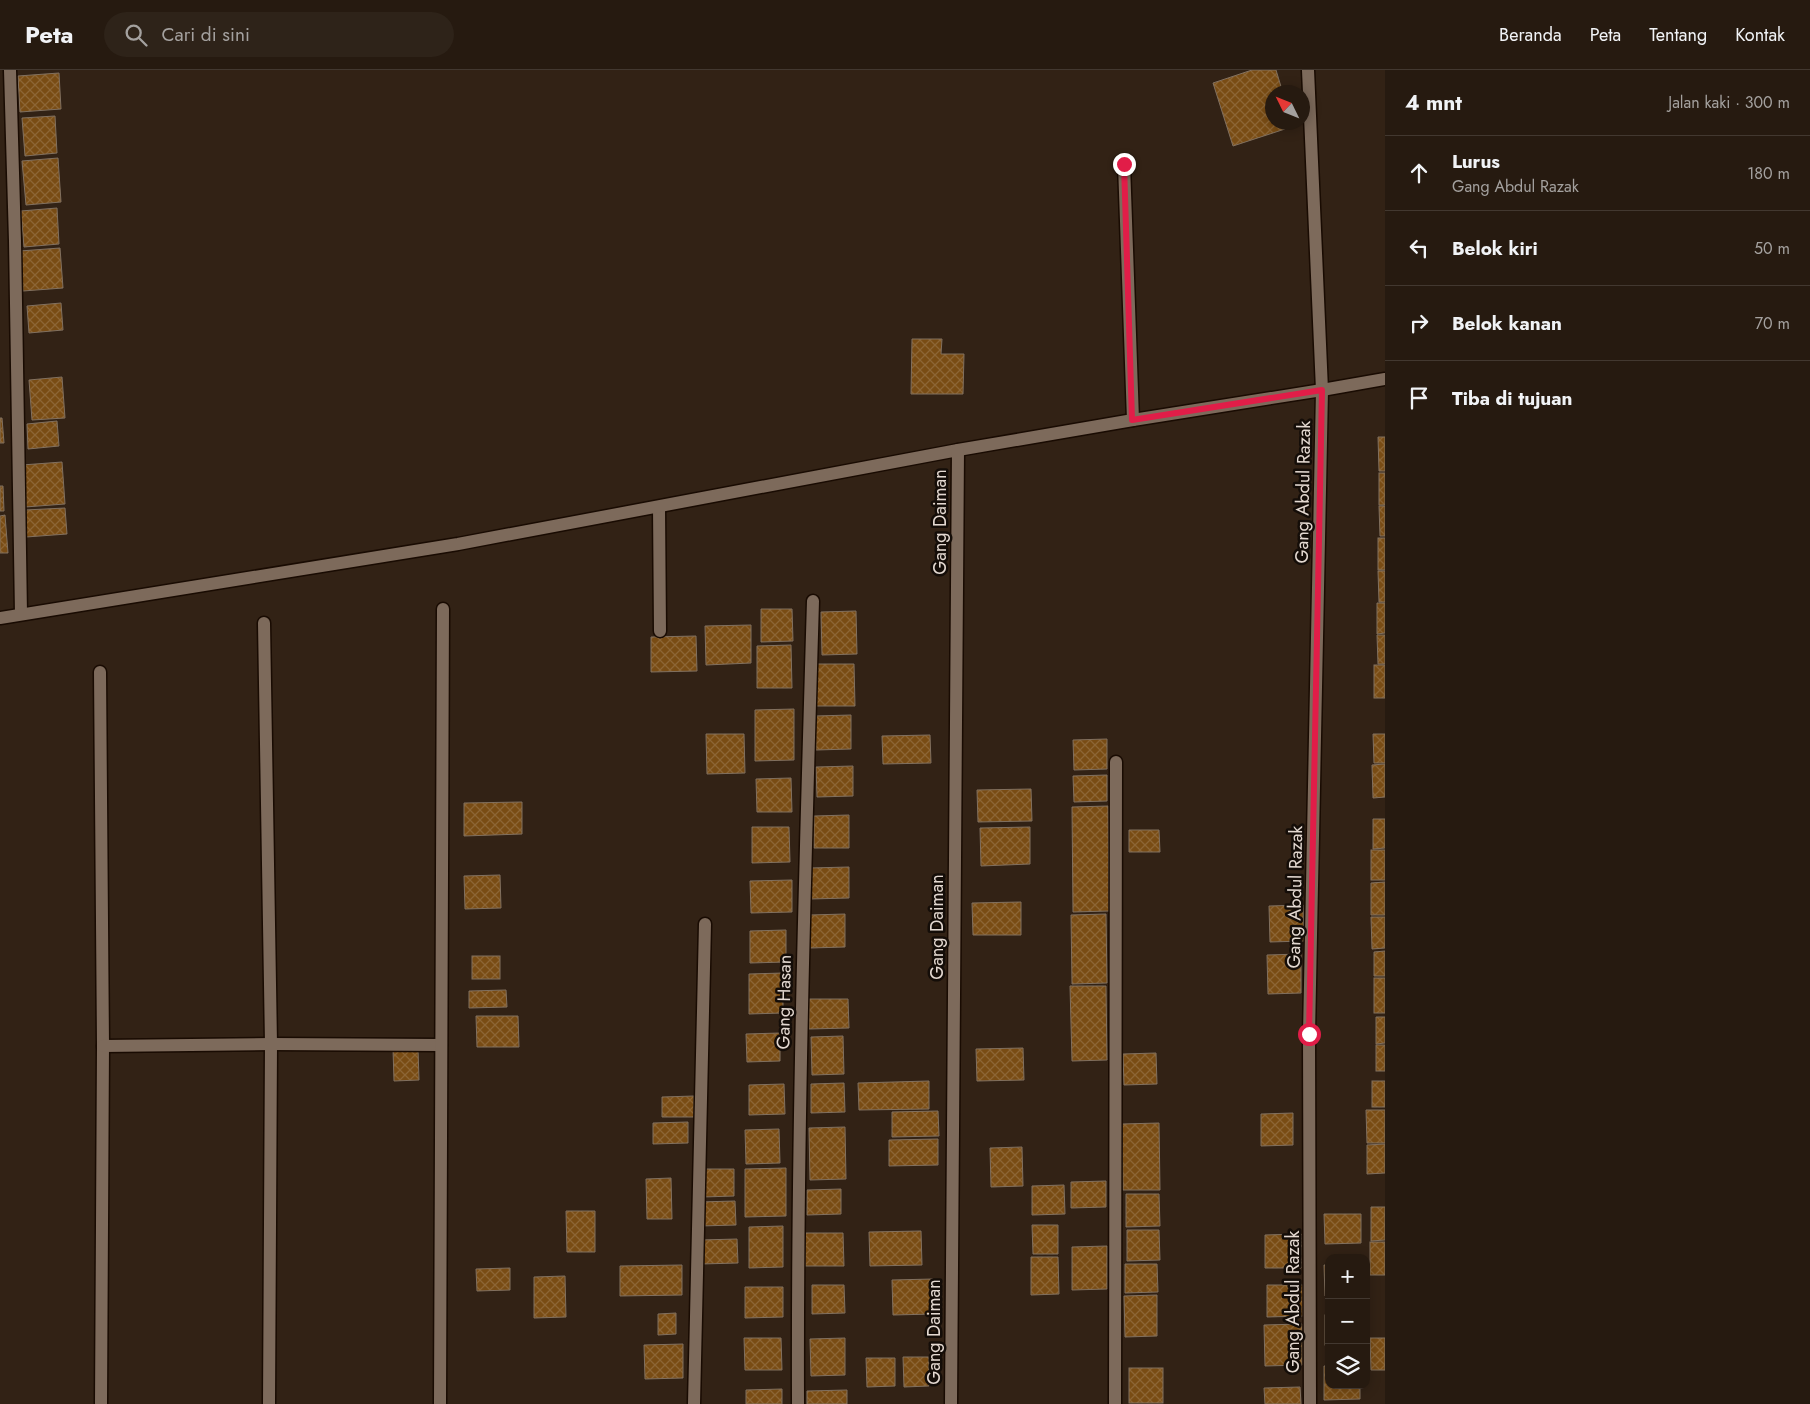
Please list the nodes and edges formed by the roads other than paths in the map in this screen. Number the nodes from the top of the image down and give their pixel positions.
1 (10, 70) edge
2 (1308, 70) edge
3 (1124, 164) dead end
4 (1385, 379) edge
5 (1322, 390) junction
6 (1132, 420) junction
7 (958, 450) junction
8 (659, 507) junction
9 (813, 601) dead end
10 (443, 609) dead end
11 (21, 614) junction
12 (0, 618) edge
13 (264, 623) dead end
14 (660, 631) dead end
15 (100, 672) dead end
16 (1116, 762) dead end
17 (704, 924) dead end
18 (271, 1044) junction
19 (441, 1045) junction
20 (103, 1046) junction
21 (101, 1404) edge
22 (269, 1404) edge
23 (440, 1404) edge
24 (694, 1404) edge
25 (798, 1404) edge
26 (952, 1404) edge
27 (1115, 1404) edge
28 (1310, 1404) edge

1 - 11 street
2 - 5 street, Gang Abdul Razak
3 - 6 street
4 - 5 street
5 - 6 street
5 - 28 street, Gang Abdul Razak
6 - 7 street
7 - 8 street
7 - 26 street, Gang Daiman
8 - 11 street
8 - 14 street
9 - 25 street, Gang Hasan
10 - 19 street
11 - 12 street
13 - 18 street
15 - 20 street
16 - 27 street
17 - 24 street
18 - 19 street
18 - 20 street
18 - 22 street
19 - 23 street
20 - 21 street

